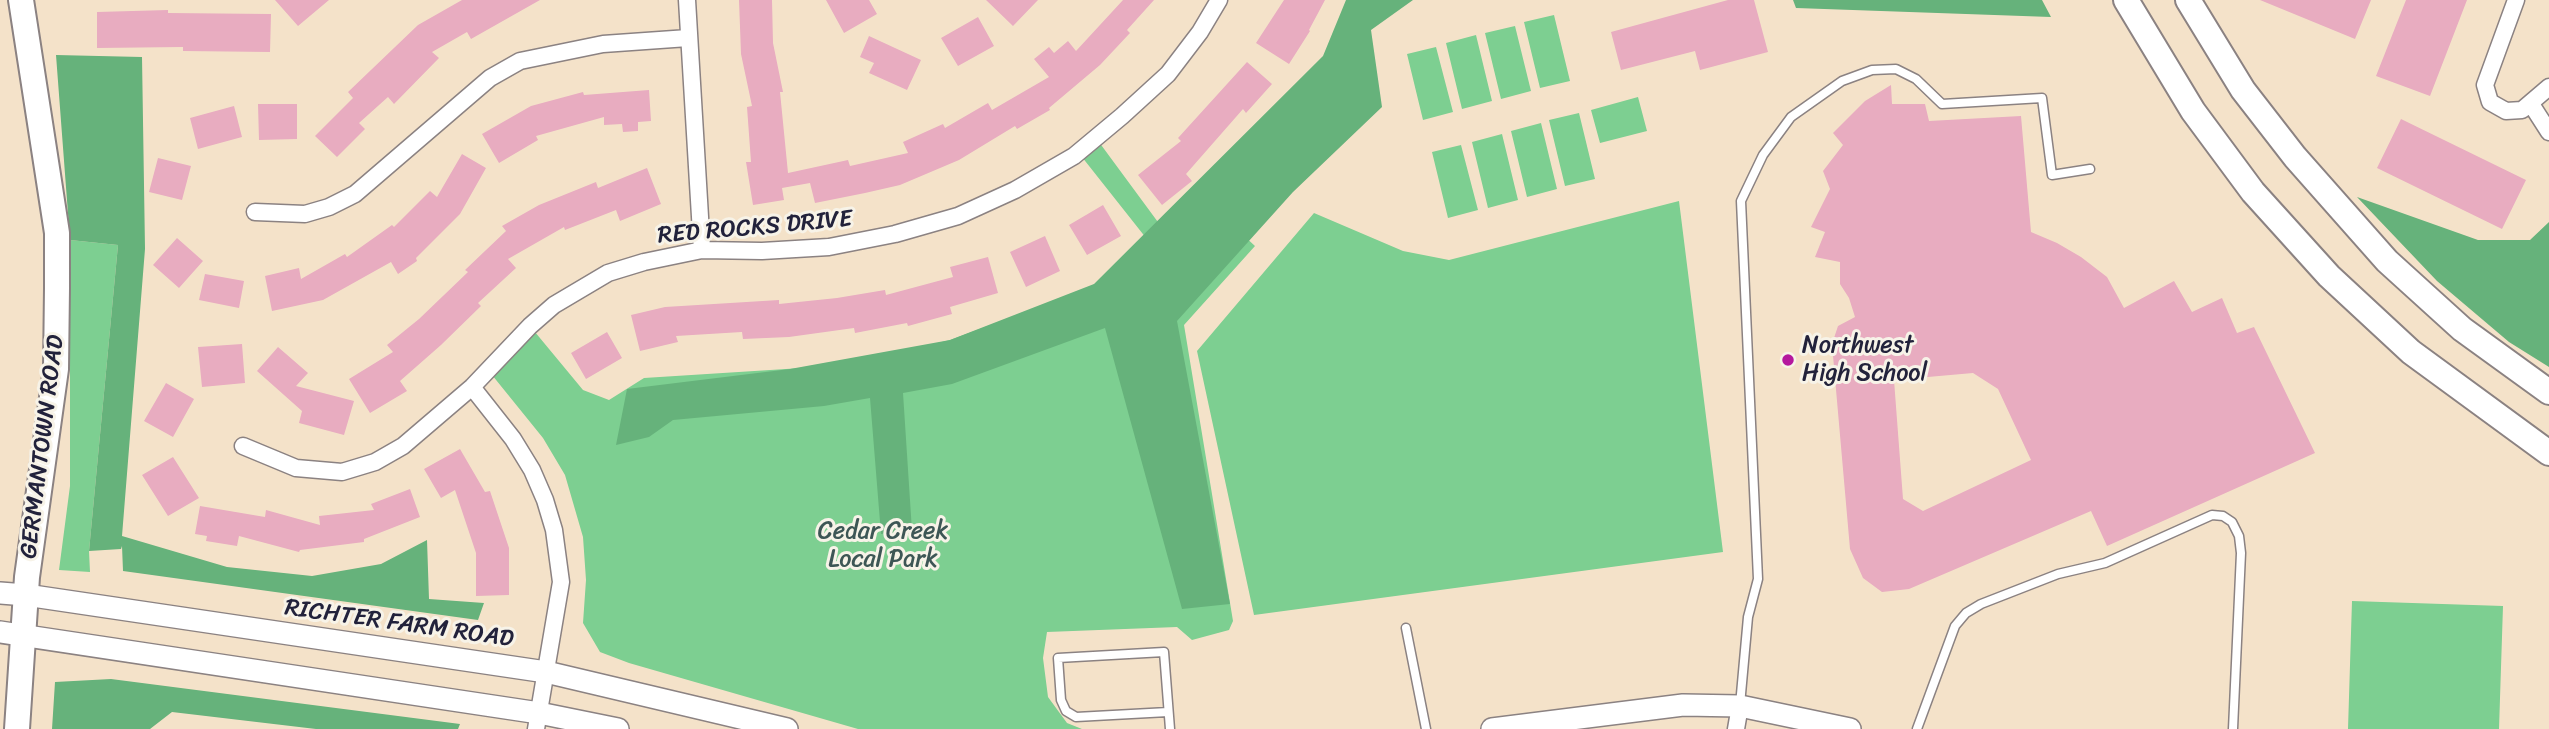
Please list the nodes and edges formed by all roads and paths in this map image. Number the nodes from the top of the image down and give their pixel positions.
1 (21, 0) edge
2 (687, 0) edge
3 (1219, 0) edge
4 (2126, 0) edge
5 (2188, 0) edge
6 (2516, 0) edge
7 (688, 38) junction
8 (2549, 87) edge
9 (2530, 104) junction
10 (2549, 132) edge
11 (2090, 169) dead end
12 (255, 212) dead end
13 (702, 250) junction
14 (472, 387) junction
15 (2549, 392) edge
16 (243, 446) dead end
17 (2549, 453) edge
18 (0, 593) edge
19 (26, 595) junction
20 (1406, 628) dead end
21 (12, 635) edge
22 (546, 672) junction
23 (1740, 706) junction
24 (1168, 712) junction
25 (537, 721) edge
26 (17, 729) edge
27 (618, 729) edge
28 (787, 729) edge
29 (1170, 729) edge
30 (1426, 729) edge
31 (1492, 729) edge
32 (1737, 729) edge
33 (1850, 729) edge
34 (1917, 729) edge
35 (2233, 729) edge

1 - 19 main road, GERMANTOWN ROAD
2 - 7 street
3 - 13 street, RED ROCKS DRIVE
4 - 17 main road
5 - 15 main road
6 - 9 street
7 - 12 street
7 - 13 street
8 - 9 street
9 - 10 street
11 - 23 lane
13 - 14 street, RED ROCKS DRIVE
14 - 16 street, RED ROCKS DRIVE
14 - 22 street
18 - 19 main road, RICHTER FARM ROAD
19 - 21 main road, GERMANTOWN ROAD
19 - 22 main road, RICHTER FARM ROAD
20 - 30 lane
21 - 25 main road
21 - 26 main road, GERMANTOWN ROAD
22 - 25 street
22 - 28 main road, RICHTER FARM ROAD
23 - 31 main road
23 - 32 street
23 - 33 main road
24 - 24 lane
24 - 29 lane
25 - 27 main road
34 - 35 lane

